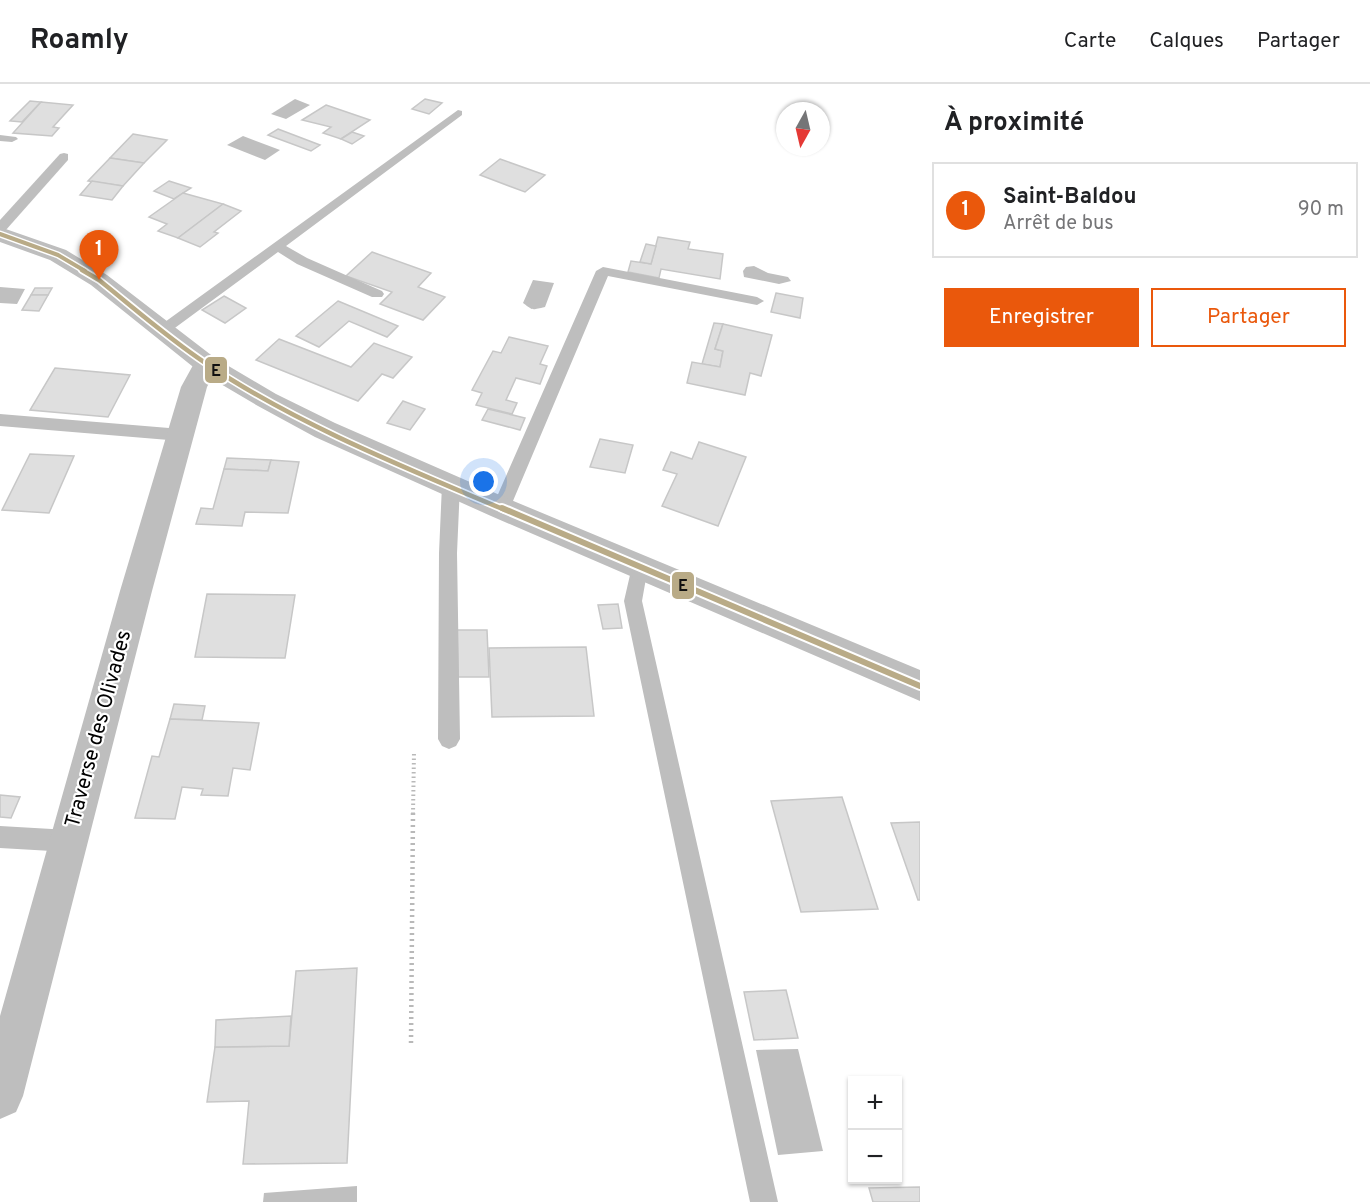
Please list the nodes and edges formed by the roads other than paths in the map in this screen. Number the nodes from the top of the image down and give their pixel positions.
1 (458, 113) dead end
2 (64, 157) dead end
3 (0, 228) edge
4 (0, 234) edge
5 (277, 246) junction
6 (377, 294) dead end
7 (757, 301) dead end
8 (163, 330) junction
9 (206, 364) junction
10 (0, 420) edge
11 (181, 435) junction
12 (451, 485) junction
13 (501, 508) junction
14 (639, 567) junction
15 (920, 686) edge
16 (449, 739) dead end
17 (0, 837) edge
18 (69, 841) junction
19 (0, 1096) edge
20 (764, 1202) edge

1 - 5 lane
2 - 3 lane
4 - 8 street
5 - 6 lane
5 - 8 lane
7 - 13 lane
8 - 9 street
9 - 11 street, Traverse des Olivades
9 - 12 street
10 - 11 lane
11 - 18 street, Traverse des Olivades
12 - 13 street
12 - 16 lane
13 - 14 street
14 - 15 street
14 - 20 lane
17 - 18 lane
18 - 19 street, Traverse des Olivades

